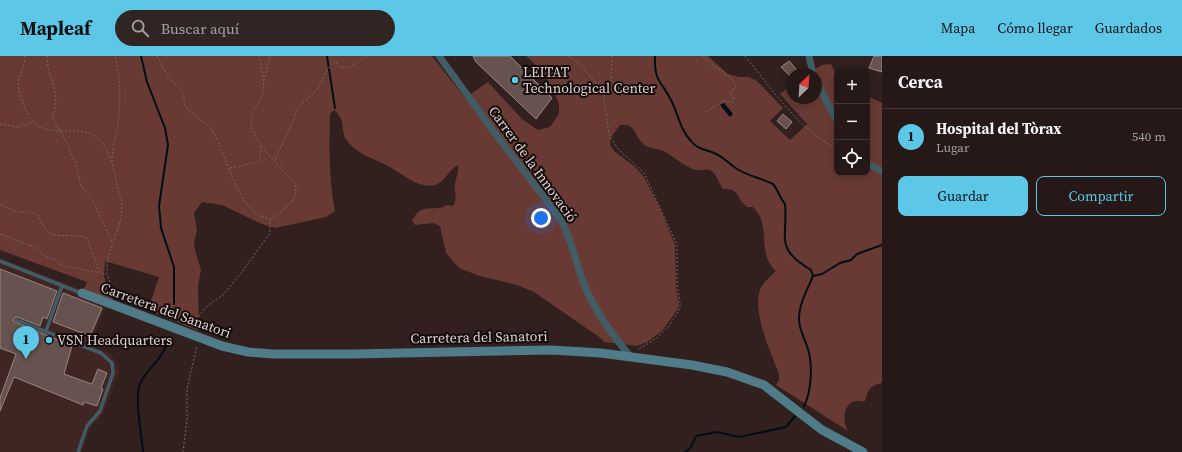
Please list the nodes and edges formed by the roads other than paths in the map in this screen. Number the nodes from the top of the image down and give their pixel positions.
1 (439, 56) edge
2 (809, 56) edge
3 (812, 68) edge
4 (822, 92) edge
5 (834, 115) edge
6 (870, 165) edge
7 (882, 171) edge
8 (0, 261) edge
9 (62, 286) junction
10 (82, 294) joint
11 (16, 320) dead end
12 (46, 331) junction
13 (631, 356) junction
14 (78, 452) edge
15 (863, 452) edge

1 - 13 street, Carrer de la Innovació
2 - 3 street
4 - 5 street
6 - 7 street
8 - 9 lane
9 - 10 lane
9 - 12 lane
10 - 13 street, Carretera del Sanatori
11 - 12 lane
12 - 14 lane
13 - 15 street, Carretera del Sanatori

